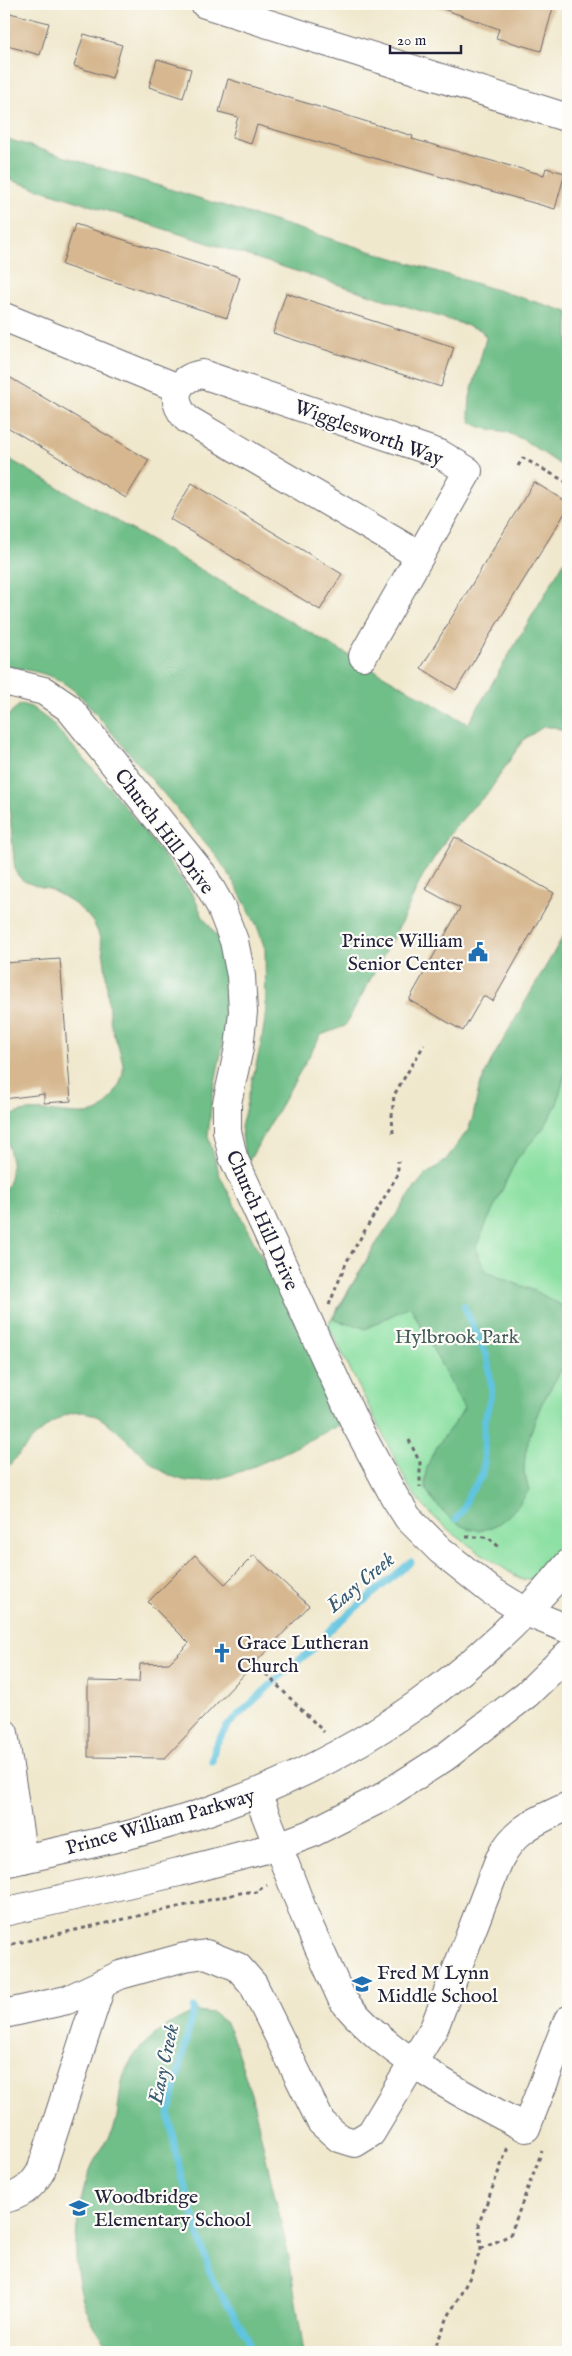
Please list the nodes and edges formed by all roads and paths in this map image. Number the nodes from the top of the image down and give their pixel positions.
1 (205, 4) edge
2 (568, 118) edge
3 (4, 316) edge
4 (178, 388) junction
5 (518, 466) dead end
6 (568, 483) edge
7 (420, 556) junction
8 (363, 656) dead end
9 (4, 681) edge
10 (424, 1046) dead end
11 (393, 1133) dead end
12 (398, 1161) dead end
13 (328, 1310) dead end
14 (409, 1440) dead end
15 (422, 1493) dead end
16 (462, 1534) dead end
17 (499, 1547) dead end
18 (568, 1564) edge
19 (526, 1612) junction
20 (568, 1629) edge
21 (568, 1654) edge
22 (255, 1663) dead end
23 (4, 1733) edge
24 (326, 1734) dead end
25 (257, 1793) junction
26 (568, 1806) edge
27 (278, 1846) junction
28 (13, 1861) edge
29 (261, 1888) dead end
30 (4, 1912) edge
31 (4, 1946) edge
32 (102, 1983) junction
33 (4, 2014) edge
34 (568, 2020) edge
35 (414, 2062) junction
36 (511, 2139) dead end
37 (542, 2151) dead end
38 (4, 2199) edge
39 (480, 2249) junction
40 (433, 2352) edge

1 - 2 street
3 - 4 street
4 - 7 street
4 - 7 street, Wigglesworth Way
5 - 6 path
7 - 8 street, Wigglesworth Way
9 - 19 street, Church Hill Drive
10 - 11 path
12 - 13 path
14 - 15 path
16 - 17 path
18 - 19 street, Prince William Parkway
19 - 20 street, Church Hill Drive
19 - 25 street, Prince William Parkway
21 - 27 street
22 - 24 path
23 - 28 street
25 - 27 street
25 - 28 street, Prince William Parkway
26 - 35 street
27 - 30 street
27 - 35 street
29 - 31 path
32 - 33 street
32 - 35 street
32 - 38 street
34 - 35 street
36 - 39 path
37 - 39 path
39 - 40 path

